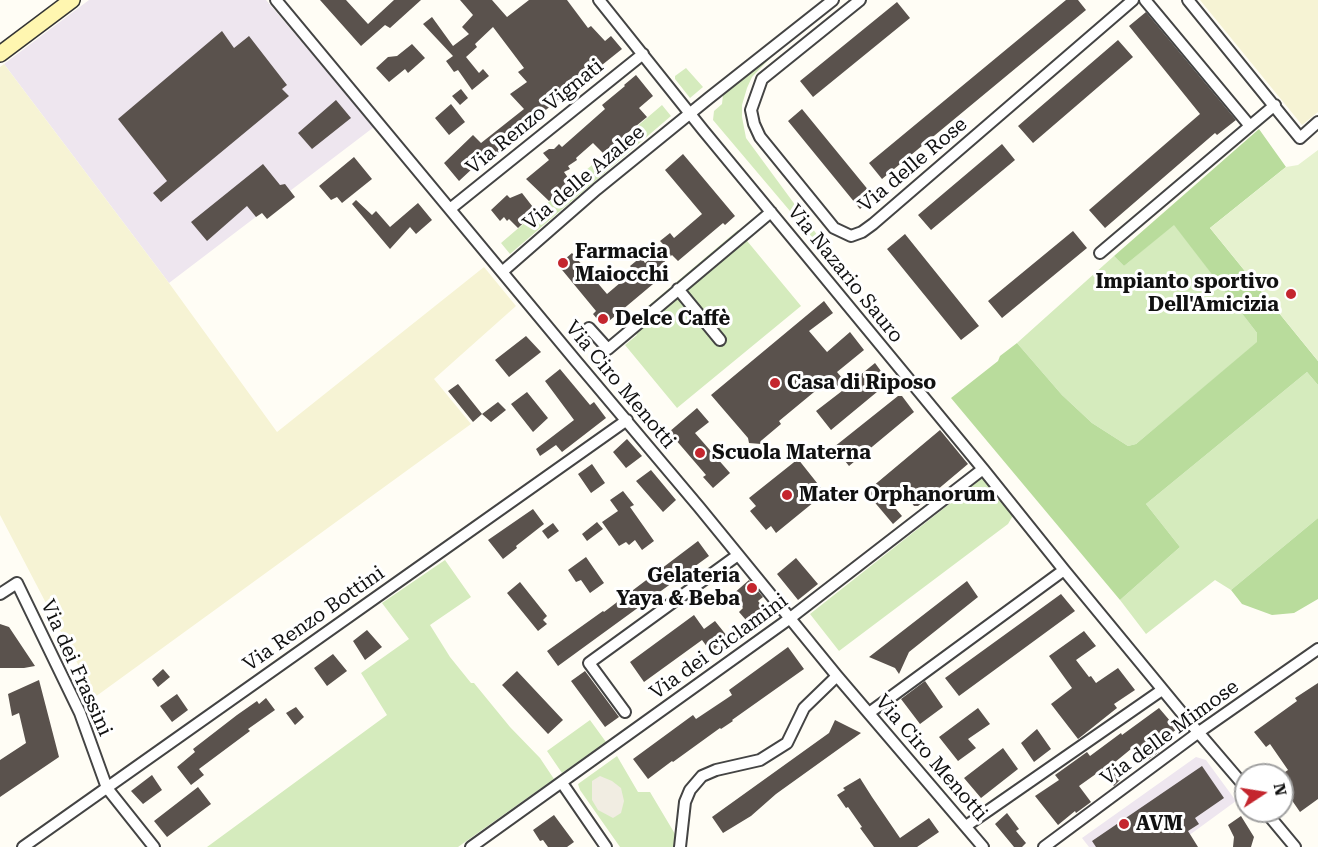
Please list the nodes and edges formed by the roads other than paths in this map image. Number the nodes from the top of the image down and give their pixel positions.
1 (72, 0) edge
2 (276, 0) edge
3 (599, 0) edge
4 (833, 0) edge
5 (860, 0) edge
6 (1133, 0) edge
7 (1145, 0) edge
8 (1188, 0) edge
9 (0, 54) edge
10 (643, 54) junction
11 (1275, 105) junction
12 (690, 113) junction
13 (1318, 122) edge
14 (1250, 126) junction
15 (450, 209) junction
16 (771, 212) junction
17 (1100, 253) dead end
18 (502, 272) junction
19 (678, 289) junction
20 (589, 328) dead end
21 (720, 340) dead end
22 (627, 420) junction
23 (983, 469) junction
24 (738, 555) junction
25 (1064, 570) junction
26 (0, 594) edge
27 (789, 619) junction
28 (1318, 649) edge
29 (837, 676) junction
30 (1162, 690) junction
31 (625, 712) dead end
32 (869, 713) junction
33 (1199, 732) junction
34 (1234, 774) edge
35 (562, 783) junction
36 (107, 788) junction
37 (1275, 823) edge
38 (966, 826) junction
39 (23, 847) edge
40 (154, 847) edge
41 (471, 847) edge
42 (606, 847) edge
43 (680, 847) edge
44 (983, 847) edge
45 (1044, 847) edge
46 (1295, 847) edge

1 - 9 street
2 - 15 street, Via Ciro Menotti
3 - 10 street, Via Nazario Sauro
4 - 12 street
5 - 6 street, Via delle Rose
7 - 14 street
8 - 11 street
10 - 12 street, Via Nazario Sauro
10 - 15 street, Via Renzo Vignati
11 - 13 street
11 - 14 street
12 - 16 street, Via Nazario Sauro
12 - 18 street, Via delle Azalee
14 - 17 street
15 - 18 street, Via Ciro Menotti
16 - 19 street
16 - 23 street, Via Nazario Sauro
18 - 22 street, Via Ciro Menotti
19 - 20 street
19 - 21 street
22 - 24 street, Via Ciro Menotti
22 - 36 street, Via Renzo Bottini
23 - 25 street, Via Nazario Sauro
23 - 27 street, Via dei Ciclamini
24 - 27 street, Via Ciro Menotti
24 - 31 street
25 - 30 street, Via Nazario Sauro
25 - 32 street
26 - 36 street, Via dei Frassini
27 - 29 street, Via Ciro Menotti
27 - 35 street, Via dei Ciclamini
28 - 33 street, Via delle Mimose
29 - 32 street, Via Ciro Menotti
29 - 43 street
30 - 33 street, Via Nazario Sauro
30 - 38 street
32 - 38 street, Via Ciro Menotti
33 - 34 street, Via Nazario Sauro
33 - 45 street, Via delle Mimose
35 - 41 street, Via dei Ciclamini
35 - 42 street
36 - 39 street, Via Renzo Bottini
36 - 40 street
37 - 46 street
38 - 44 street, Via Ciro Menotti

